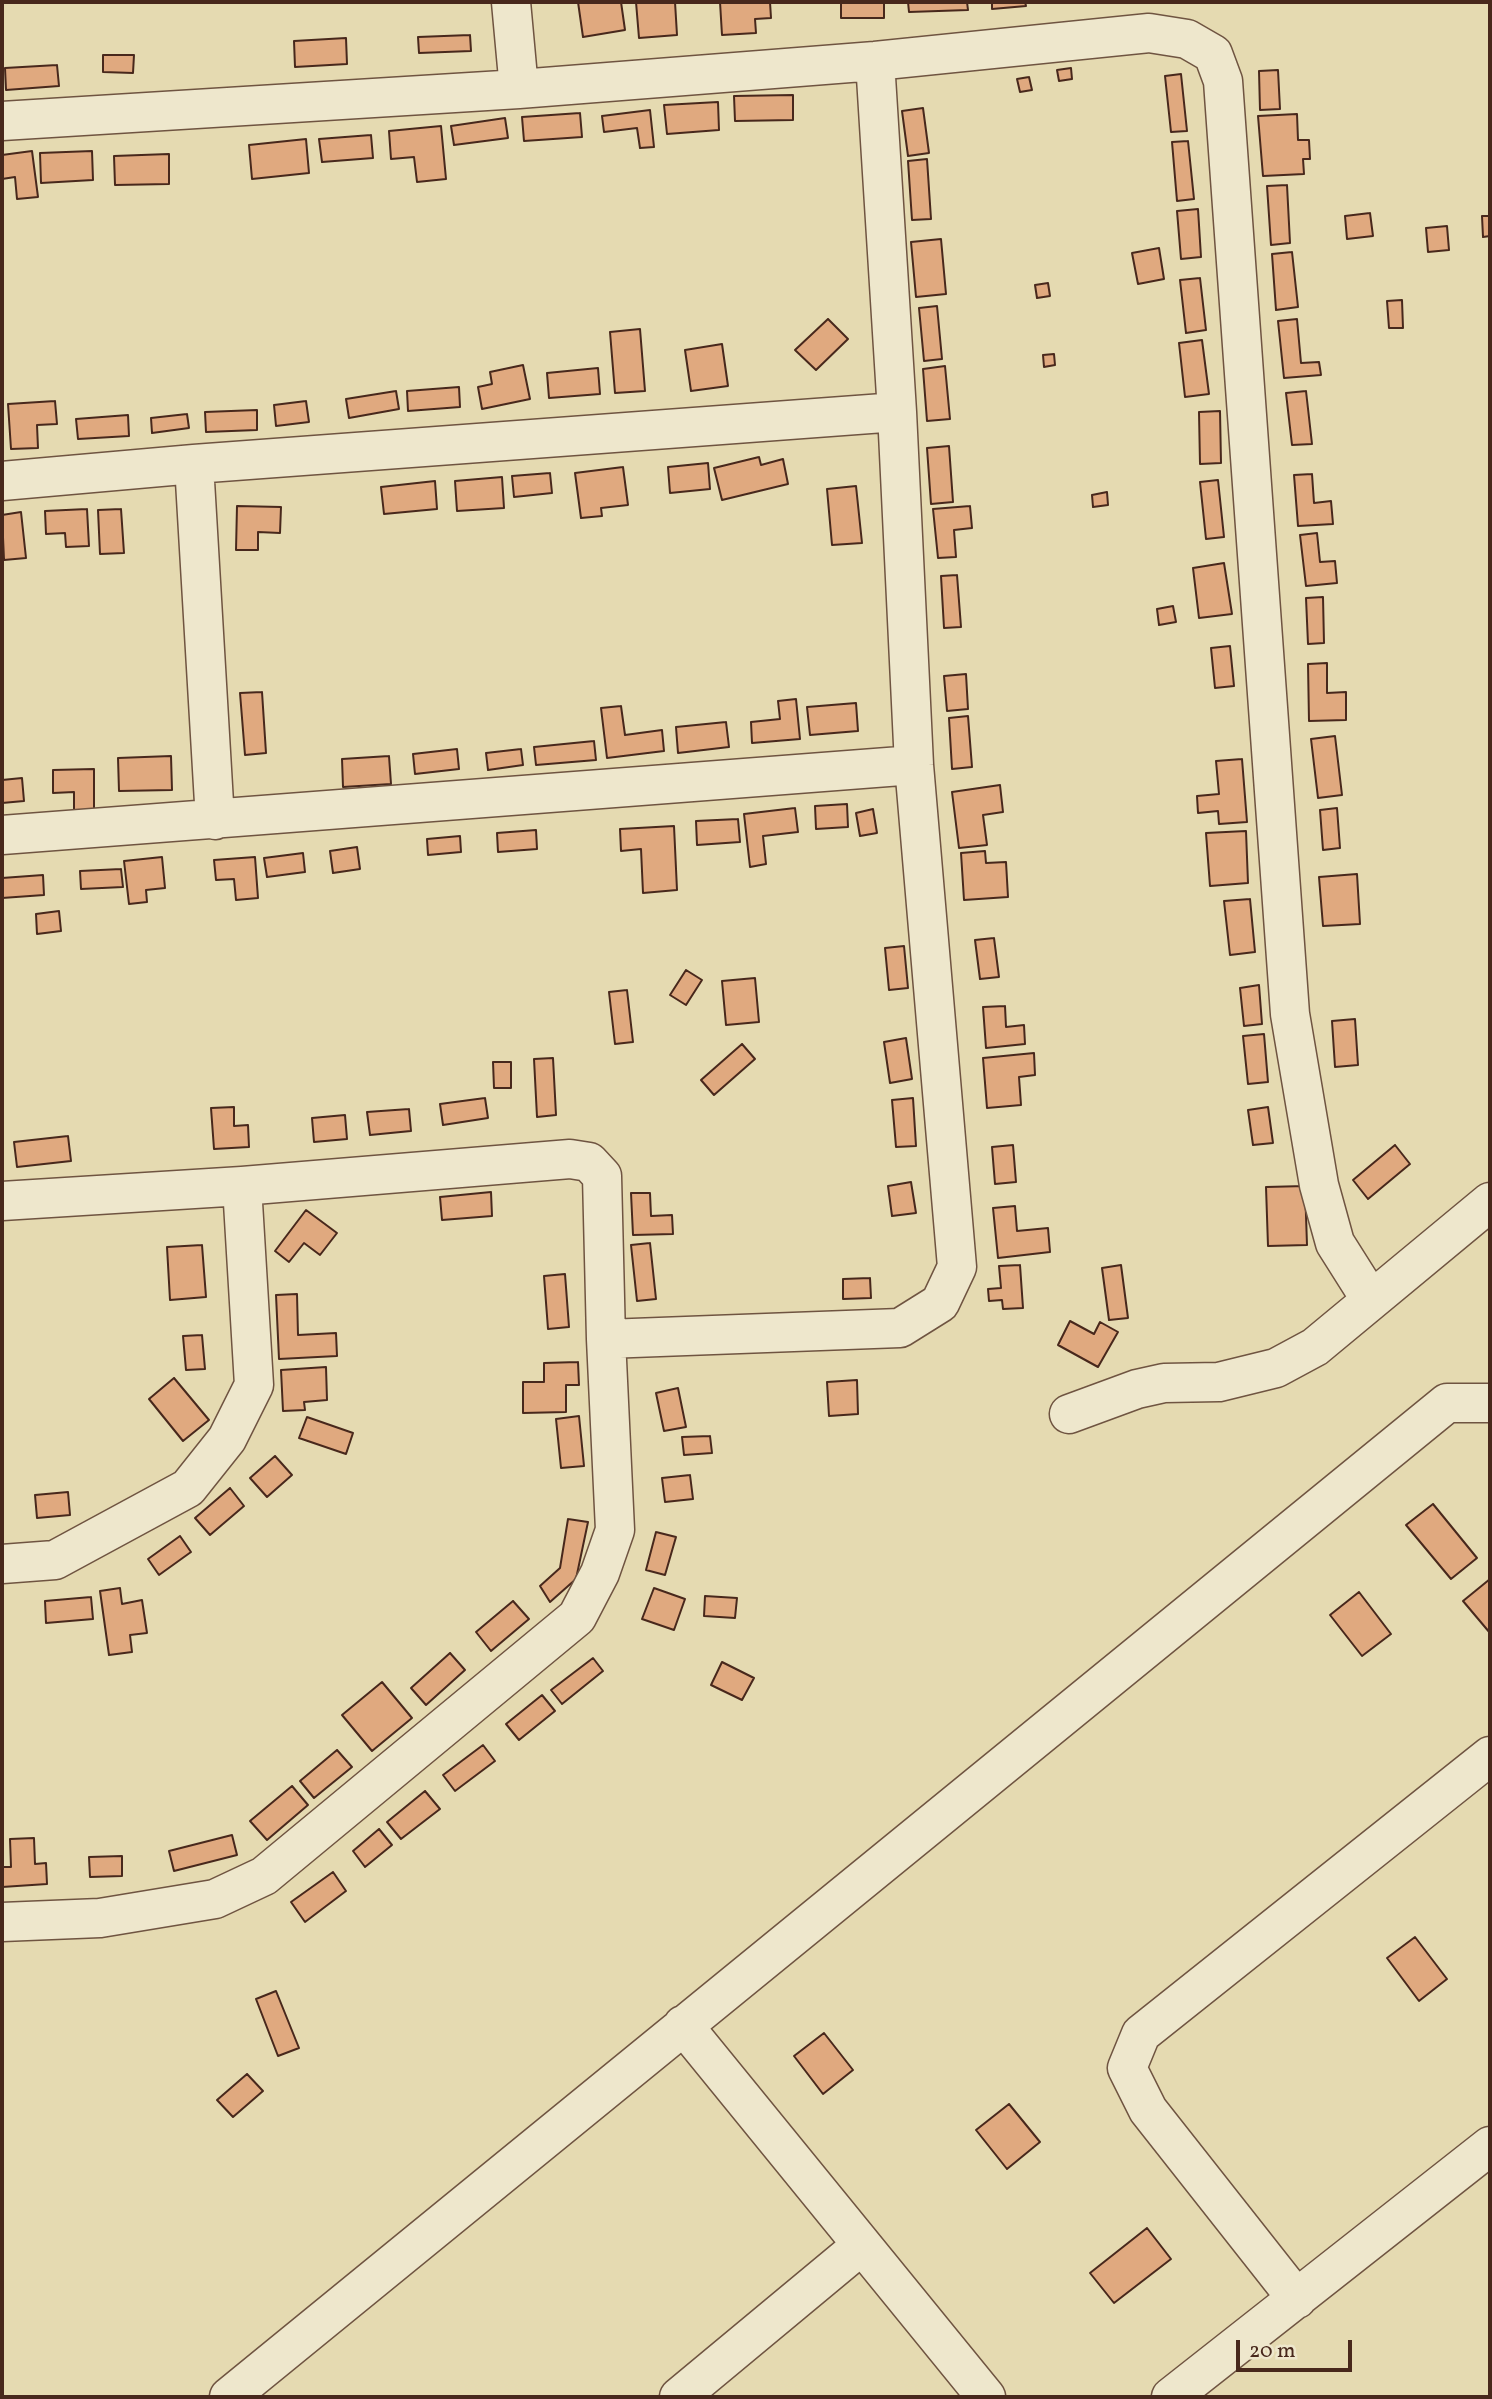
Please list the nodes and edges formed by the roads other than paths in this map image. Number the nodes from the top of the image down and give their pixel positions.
1 (511, 2) edge
2 (875, 61) junction
3 (519, 89) junction
4 (2, 121) edge
5 (897, 412) junction
6 (194, 464) junction
7 (2, 481) edge
8 (915, 765) junction
9 (215, 820) junction
10 (2, 835) edge
11 (242, 1186) junction
12 (2, 1201) edge
13 (1490, 1202) edge
14 (1371, 1300) junction
15 (606, 1339) junction
16 (1490, 1403) edge
17 (1069, 1414) dead end
18 (2, 1564) edge
19 (1490, 1756) edge
20 (2, 1922) edge
21 (683, 2025) junction
22 (1490, 2146) edge
23 (862, 2245) junction
24 (1297, 2299) junction
25 (229, 2397) edge
26 (679, 2397) edge
27 (986, 2397) edge
28 (1171, 2397) edge

1 - 3 street
2 - 3 street
2 - 5 street
2 - 14 street
3 - 4 street
5 - 6 street
5 - 8 street
6 - 7 street
6 - 9 street
8 - 9 street
8 - 15 street
9 - 10 street
11 - 12 street
11 - 15 street
11 - 18 street
13 - 14 street
14 - 17 street
15 - 20 street
16 - 21 street
19 - 24 street
21 - 23 street
21 - 25 street
22 - 24 street
23 - 26 street
23 - 27 street
24 - 28 street

